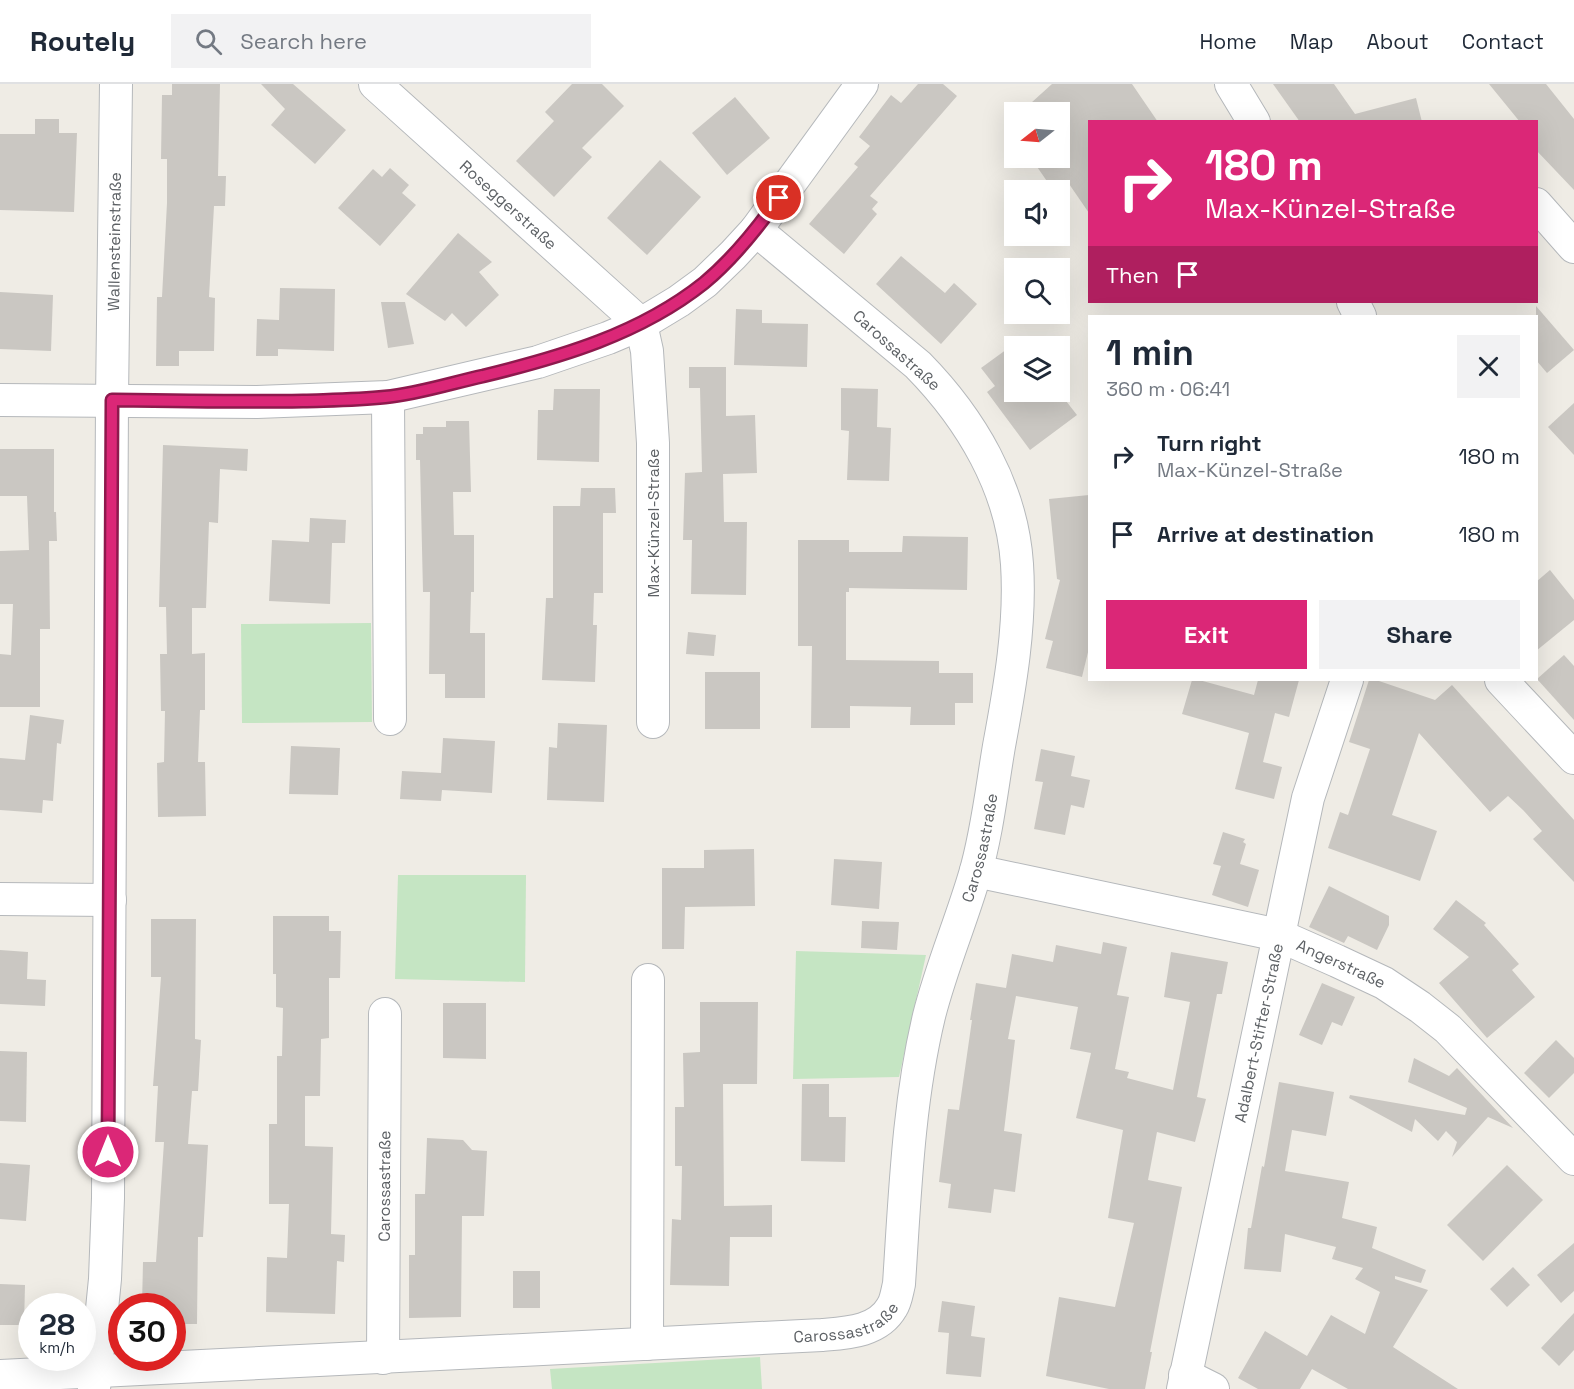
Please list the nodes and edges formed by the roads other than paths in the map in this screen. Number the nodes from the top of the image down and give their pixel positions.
1 (116, 84) edge
2 (375, 84) edge
3 (1231, 84) edge
4 (856, 86) edge
5 (1253, 120) edge
6 (1538, 206) edge
7 (756, 230) junction
8 (1574, 247) edge
9 (641, 324) junction
10 (388, 397) junction
11 (0, 400) edge
12 (112, 400) junction
13 (1347, 681) edge
14 (1502, 681) edge
15 (390, 719) dead end
16 (653, 723) dead end
17 (1574, 758) edge
18 (976, 872) junction
19 (0, 899) edge
20 (110, 900) junction
21 (1278, 935) junction
22 (648, 980) dead end
23 (385, 1014) dead end
24 (1574, 1158) edge
25 (647, 1344) junction
26 (383, 1358) junction
27 (0, 1376) edge
28 (95, 1380) edge
29 (1184, 1382) edge
30 (1213, 1389) edge

1 - 12 street, Wallensteinstraße
2 - 9 street, Roseggerstraße
3 - 5 street
4 - 7 street
6 - 8 street
7 - 9 street
7 - 18 street, Carossastraße
9 - 10 street
9 - 16 street, Max-Künzel-Straße
10 - 12 street
10 - 15 street
11 - 12 street
12 - 20 street, Wallensteinstraße
13 - 21 street, Adalbert-Stifter-Straße
14 - 17 street
18 - 21 street, Angerstraße
18 - 25 street, Carossastraße
19 - 20 street
20 - 28 street, Wallensteinstraße
21 - 24 street, Angerstraße
21 - 29 street, Adalbert-Stifter-Straße
22 - 25 street
23 - 26 street, Carossastraße
25 - 26 street, Carossastraße
26 - 28 street, Carossastraße
27 - 28 street, Carossastraße
29 - 30 street

